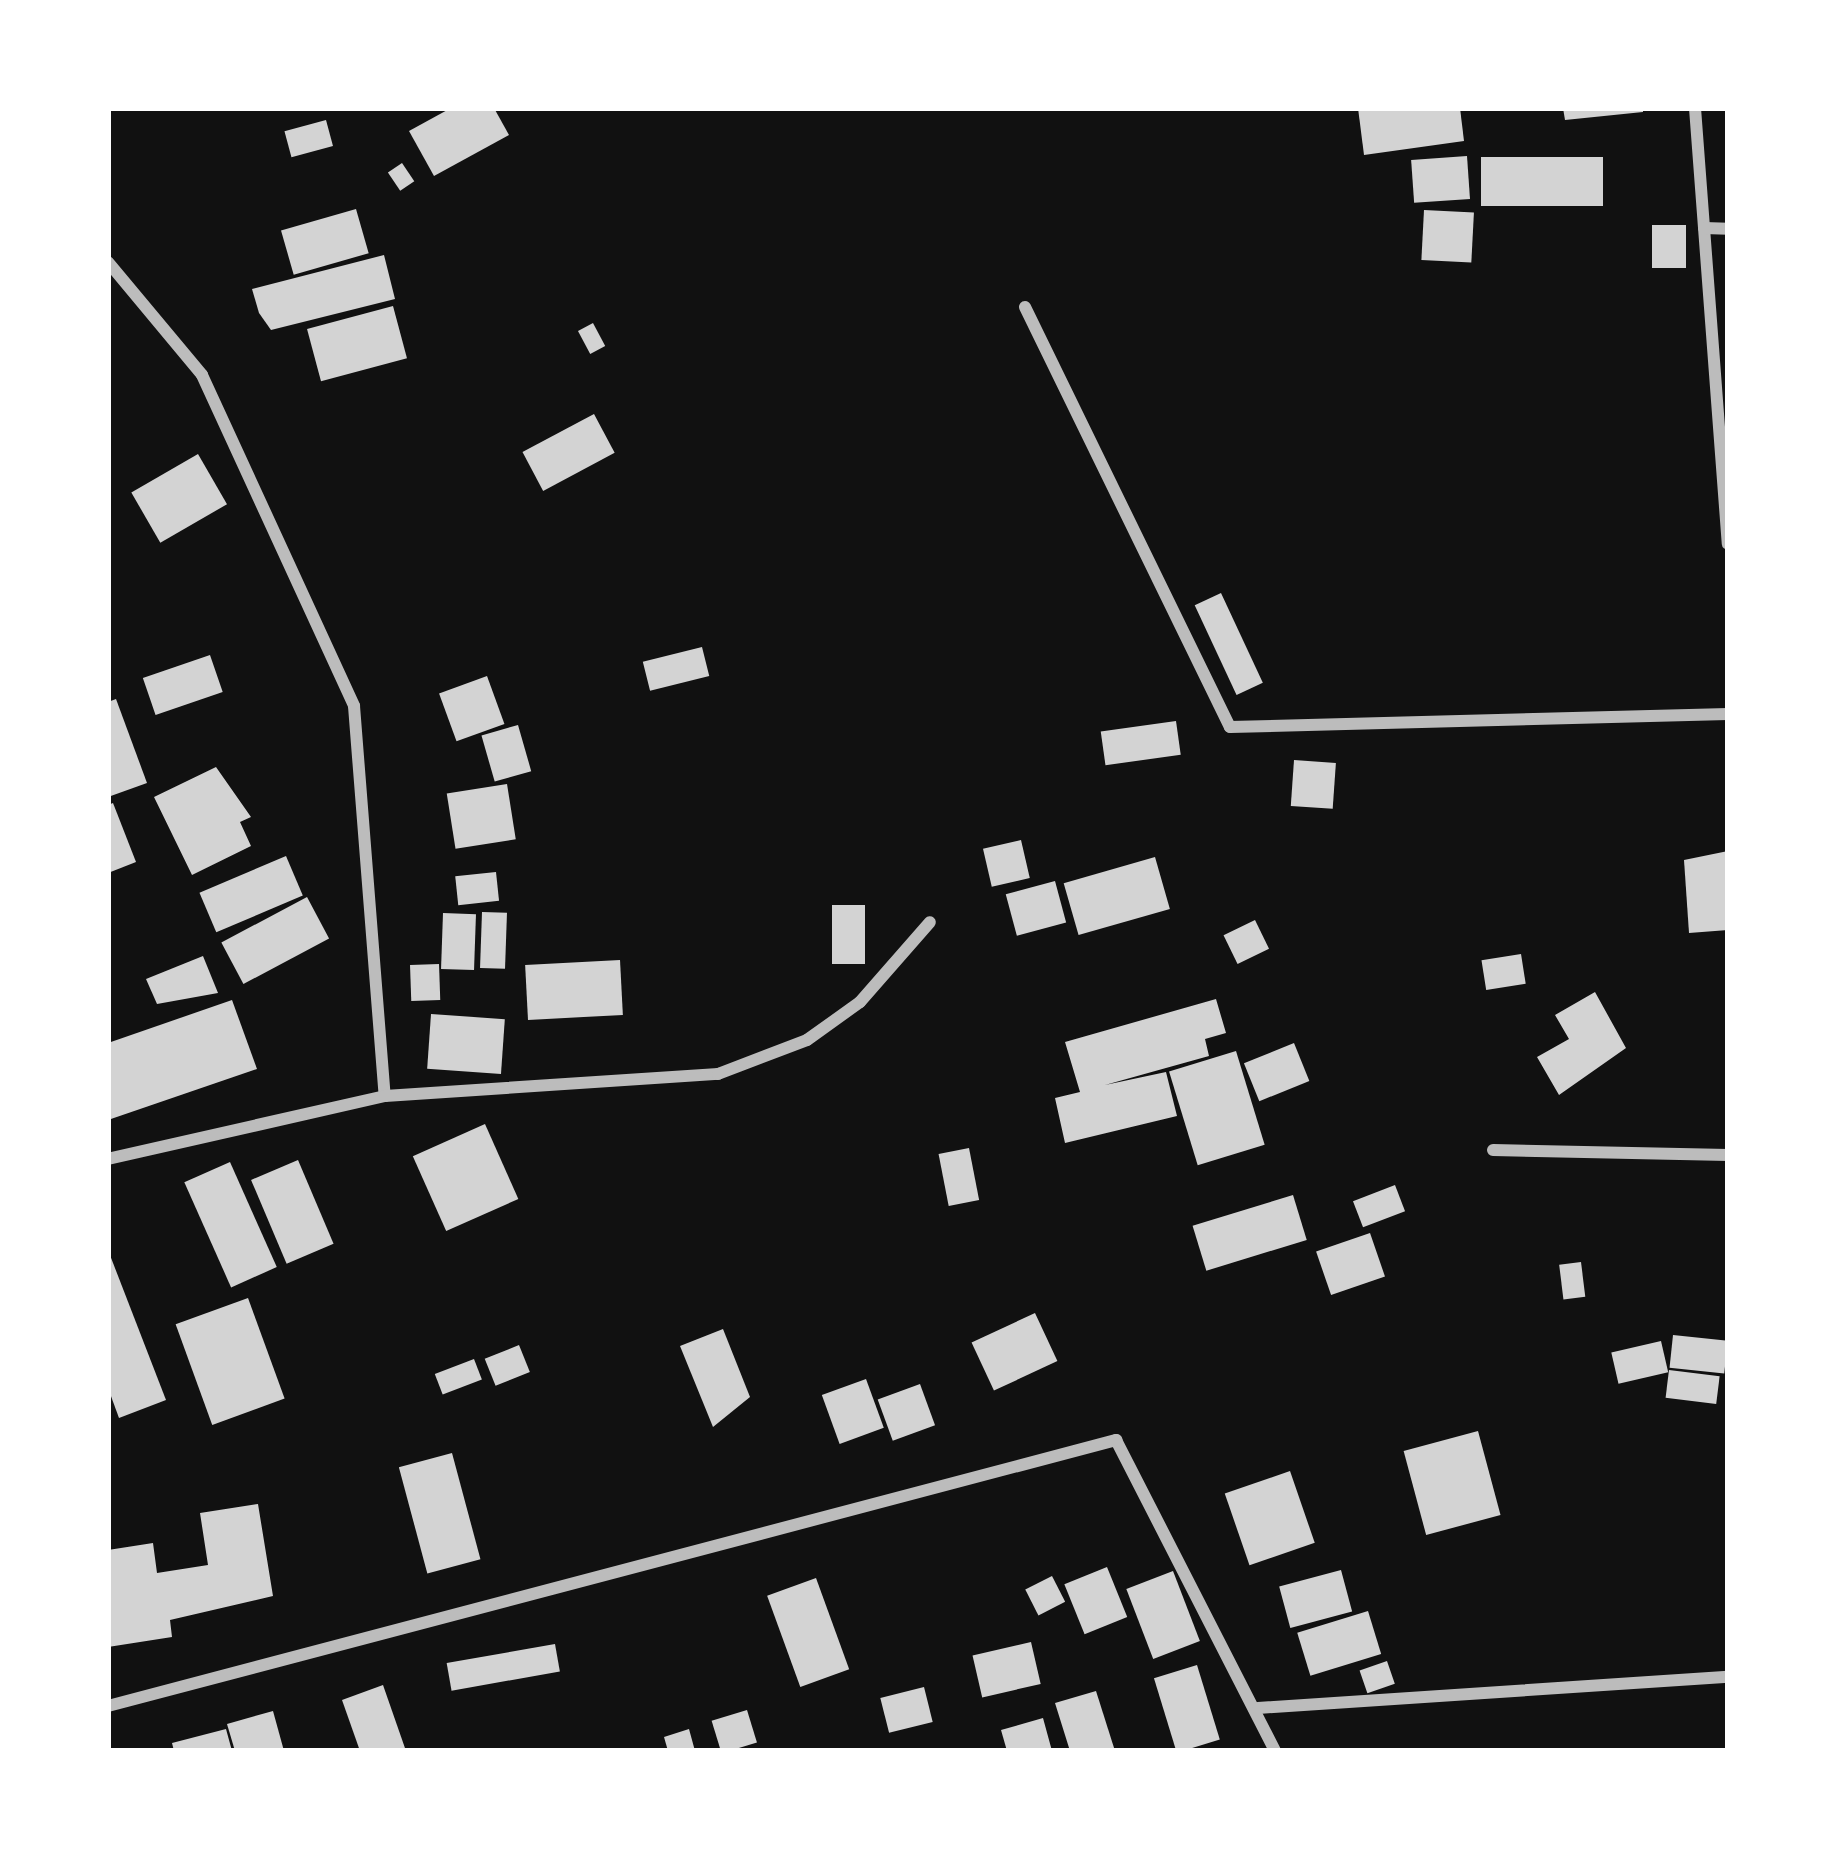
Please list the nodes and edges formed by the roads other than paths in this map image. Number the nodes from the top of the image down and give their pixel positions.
1 (1695, 108) edge
2 (1704, 228) junction
3 (1728, 229) edge
4 (108, 262) edge
5 (1025, 307) dead end
6 (1728, 544) edge
7 (1728, 714) edge
8 (930, 922) dead end
9 (385, 1096) junction
10 (1493, 1150) dead end
11 (1728, 1155) edge
12 (108, 1159) edge
13 (1728, 1677) edge
14 (108, 1706) edge
15 (1258, 1708) junction
16 (1274, 1751) edge

1 - 2 street
2 - 3 street
2 - 6 street
4 - 9 street
5 - 7 street
8 - 9 street
9 - 12 street
10 - 11 street
13 - 15 street
14 - 15 street
15 - 16 street

